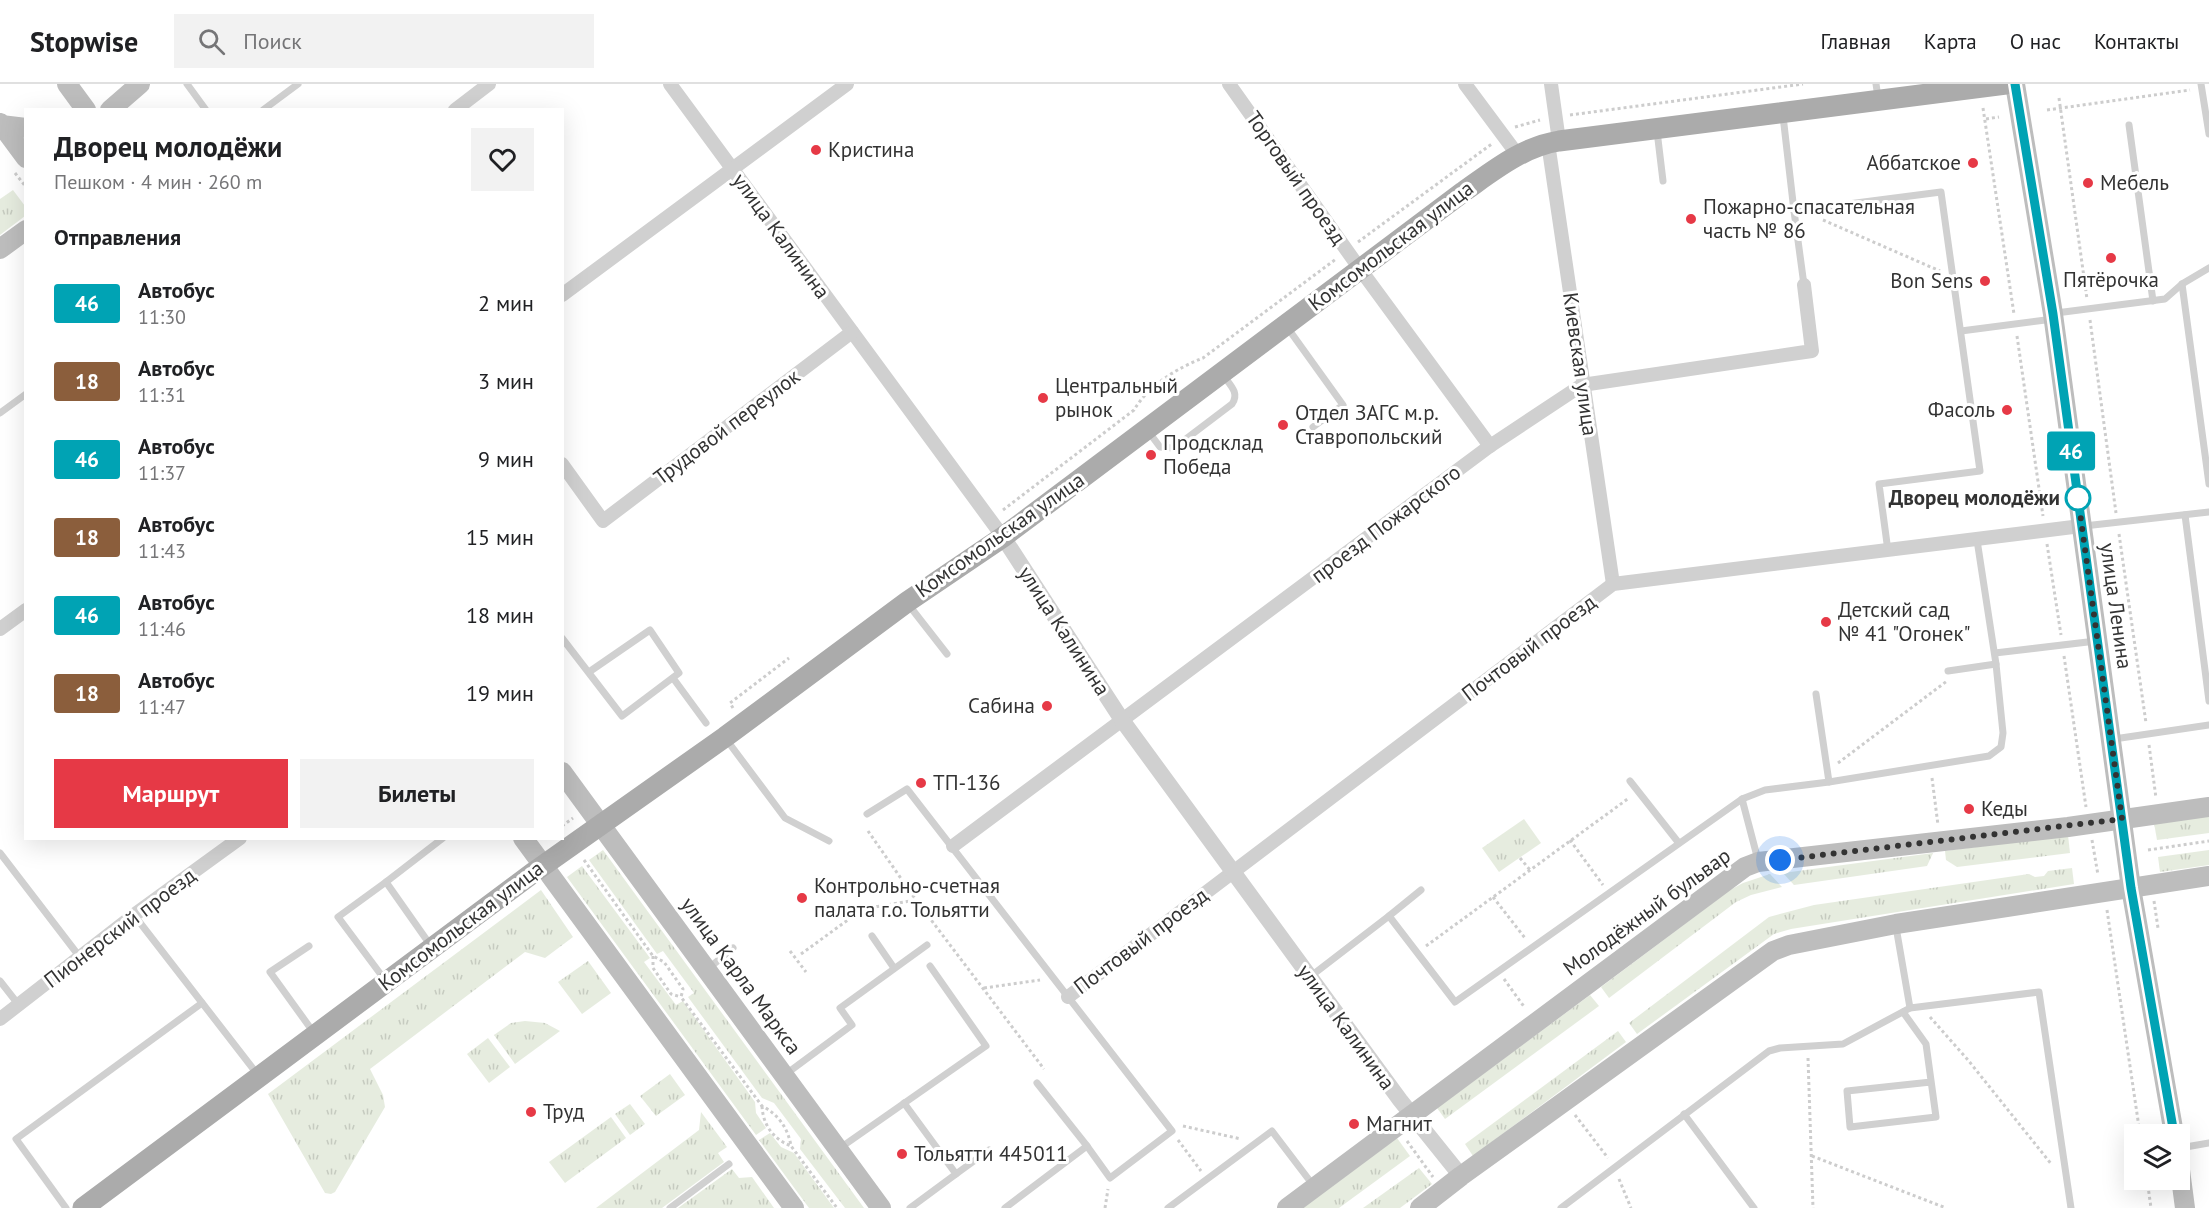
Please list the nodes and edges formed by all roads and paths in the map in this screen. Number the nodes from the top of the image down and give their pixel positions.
1 (67, 84) edge
2 (140, 84) edge
3 (187, 84) edge
4 (298, 84) edge
5 (489, 84) edge
6 (670, 84) edge
7 (847, 84) edge
8 (1229, 84) edge
9 (1465, 84) edge
10 (1551, 84) edge
11 (2006, 84) edge
12 (2015, 84) edge
13 (2202, 86) edge
14 (1877, 92) edge
15 (2059, 98) dead end
16 (85, 108) edge
17 (112, 108) edge
18 (205, 108) edge
19 (266, 108) edge
20 (458, 108) edge
21 (1983, 108) dead end
22 (2060, 108) junction
23 (2047, 110) dead end
24 (1782, 112) junction
25 (1999, 117) dead end
26 (1985, 119) junction
27 (1, 124) edge
28 (2129, 125) dead end
29 (24, 128) edge
30 (1656, 129) junction
31 (2209, 134) edge
32 (1553, 142) junction
33 (1517, 154) junction
34 (24, 155) edge
35 (732, 168) junction
36 (1663, 181) dead end
37 (1794, 211) junction
38 (1804, 211) junction
39 (24, 231) edge
40 (0, 249) edge
41 (1347, 251) junction
42 (2209, 268) edge
43 (1360, 269) junction
44 (1953, 277) junction
45 (2182, 284) junction
46 (1804, 285) joint
47 (564, 294) edge
48 (2153, 301) junction
49 (2088, 309) junction
50 (2054, 316) junction
51 (2015, 324) junction
52 (1285, 325) junction
53 (1960, 331) junction
54 (852, 333) junction
55 (1221, 373) junction
56 (1582, 385) junction
57 (24, 395) edge
58 (0, 413) edge
59 (1313, 427) dead end
60 (1147, 429) junction
61 (1490, 446) junction
62 (564, 467) edge
63 (2209, 484) edge
64 (2209, 512) edge
65 (2185, 515) junction
66 (990, 520) junction
67 (2118, 522) junction
68 (2081, 526) junction
69 (2045, 531) junction
70 (1003, 537) junction
71 (1977, 540) junction
72 (1888, 551) junction
73 (1613, 584) junction
74 (907, 602) junction
75 (24, 611) edge
76 (0, 629) edge
77 (564, 641) edge
78 (2096, 641) junction
79 (2062, 645) junction
80 (1995, 653) junction
81 (947, 654) dead end
82 (1996, 664) junction
83 (1963, 669) junction
84 (1948, 671) dead end
85 (589, 672) junction
86 (673, 678) junction
87 (1816, 694) dead end
88 (2209, 701) edge
89 (1122, 720) junction
90 (706, 723) dead end
91 (2209, 725) edge
92 (2147, 735) junction
93 (725, 737) junction
94 (2111, 740) junction
95 (1838, 763) dead end
96 (1931, 765) junction
97 (564, 775) edge
98 (1630, 781) dead end
99 (1829, 782) junction
100 (1638, 791) junction
101 (1742, 799) junction
102 (2156, 800) dead end
103 (2209, 807) edge
104 (580, 813) dead end
105 (867, 814) dead end
106 (2122, 819) junction
107 (601, 824) junction
108 (2090, 824) junction
109 (564, 825) edge
110 (1939, 830) dead end
111 (868, 831) dead end
112 (237, 840) edge
113 (439, 840) edge
114 (525, 840) edge
115 (1570, 840) junction
116 (830, 841) dead end
117 (2209, 841) edge
118 (1678, 842) junction
119 (953, 846) junction
120 (2148, 850) dead end
121 (0, 853) edge
122 (581, 856) dead end
123 (1520, 858) dead end
124 (1758, 862) junction
125 (543, 865) junction
126 (1530, 870) junction
127 (1234, 871) junction
128 (2209, 876) edge
129 (386, 882) junction
130 (2131, 888) junction
131 (1421, 890) dead end
132 (1609, 892) junction
133 (2101, 892) junction
134 (1492, 897) junction
135 (916, 900) dead end
136 (134, 915) junction
137 (1389, 916) junction
138 (1896, 924) junction
139 (872, 936) dead end
140 (927, 945) dead end
141 (309, 946) dead end
142 (1532, 947) junction
143 (433, 948) junction
144 (733, 948) dead end
145 (790, 951) dead end
146 (1417, 953) junction
147 (80, 956) junction
148 (653, 956) junction
149 (930, 966) dead end
150 (894, 968) junction
151 (707, 970) junction
152 (1498, 970) junction
153 (806, 972) dead end
154 (1054, 977) junction
155 (1310, 977) junction
156 (0, 981) edge
157 (386, 982) junction
158 (984, 988) dead end
159 (681, 997) junction
160 (1068, 997) junction
161 (202, 1003) junction
162 (18, 1004) junction
163 (1921, 1007) junction
164 (1526, 1009) dead end
165 (1907, 1010) junction
166 (0, 1018) edge
167 (315, 1035) junction
168 (1808, 1047) junction
169 (784, 1075) junction
170 (260, 1077) junction
171 (1931, 1082) junction
172 (1036, 1083) dead end
173 (904, 1103) junction
174 (762, 1106) junction
175 (1571, 1109) dead end
176 (1684, 1114) junction
177 (1413, 1115) junction
178 (1166, 1123) junction
179 (2139, 1124) edge
180 (2172, 1124) edge
181 (1172, 1131) junction
182 (1402, 1134) dead end
183 (1257, 1142) junction
184 (2209, 1143) edge
185 (791, 1146) junction
186 (1087, 1146) junction
187 (2190, 1146) edge
188 (838, 1150) junction
189 (989, 1150) dead end
190 (1812, 1156) junction
191 (729, 1164) dead end
192 (1615, 1168) junction
193 (956, 1174) junction
194 (1461, 1176) junction
195 (1110, 1178) junction
196 (1207, 1179) junction
197 (1436, 1181) dead end
198 (2068, 1185) junction
199 (1314, 1187) junction
200 (2149, 1190) edge
201 (2183, 1190) edge
202 (66, 1208) edge
203 (83, 1208) edge
204 (670, 1208) edge
205 (794, 1208) edge
206 (837, 1208) edge
207 (881, 1208) edge
208 (910, 1208) edge
209 (1005, 1208) edge
210 (1105, 1208) edge
211 (1168, 1208) edge
212 (1287, 1208) edge
213 (1420, 1208) edge
214 (1561, 1208) edge
215 (1631, 1208) edge
216 (1754, 1208) edge
217 (1813, 1208) edge
218 (1946, 1208) edge
219 (2071, 1208) edge
220 (2151, 1208) edge
221 (2185, 1208) edge

1 - 16 main road
2 - 17 main road
3 - 18 lane
4 - 19 lane
5 - 20 street
6 - 35 street, улица Калинина
7 - 35 street
8 - 41 street, Торговый проезд
9 - 33 street
10 - 32 street, Киевская улица
11 - 14 main road, Комсомольская улица
12 - 50 main road, улица Ленина
13 - 22 path
13 - 31 lane
14 - 24 main road, Комсомольская улица
15 - 22 path
21 - 26 path
22 - 23 path
22 - 49 path
24 - 30 main road, Комсомольская улица
24 - 37 lane
25 - 26 path
26 - 51 path
27 - 29 main road
27 - 34 main road
28 - 48 lane
30 - 32 main road, Комсомольская улица
30 - 36 lane
32 - 33 main road, Комсомольская улица
32 - 56 street, Киевская улица
33 - 43 main road, Комсомольская улица
35 - 47 street
35 - 54 street, улица Калинина
37 - 38 lane
37 - 46 lane
38 - 44 path
38 - 44 lane
39 - 40 main road
41 - 43 street, Торговый проезд
41 - 66 path
42 - 45 lane
43 - 52 main road, Комсомольская улица
43 - 61 street, Торговый проезд
44 - 53 lane
45 - 48 lane
45 - 63 lane
46 - 56 street, проезд Пожарского
48 - 49 lane
49 - 50 lane
49 - 67 path
50 - 51 lane
50 - 68 main road, улица Ленина
51 - 53 lane
51 - 69 path
52 - 55 main road, Комсомольская улица
52 - 59 lane
53 - 72 lane
54 - 62 street, Трудовой переулок
54 - 66 street, улица Калинина
55 - 60 main road, Комсомольская улица
55 - 60 lane
56 - 61 street, проезд Пожарского
56 - 73 street, Киевская улица
57 - 58 lane
60 - 70 main road, Комсомольская улица
61 - 89 street, проезд Пожарского
64 - 65 lane
65 - 67 lane
65 - 88 lane
66 - 70 street, улица Калинина
67 - 68 lane
67 - 92 path
68 - 69 street, Почтовый проезд
68 - 78 main road, улица Ленина
69 - 71 street, Почтовый проезд
69 - 79 path
70 - 74 main road, Комсомольская улица
70 - 89 street, улица Калинина
71 - 72 street, Почтовый проезд
71 - 80 lane
72 - 73 street, Почтовый проезд
73 - 127 street, Почтовый проезд
74 - 81 lane
74 - 93 main road, Комсомольская улица
75 - 76 street
77 - 85 lane
78 - 79 lane
78 - 94 main road, улица Ленина
79 - 80 lane
79 - 108 path
80 - 82 lane
82 - 83 lane
82 - 96 lane
83 - 84 lane
83 - 95 path
85 - 86 lane
85 - 86 lane
86 - 90 lane
87 - 99 lane
89 - 119 street, проезд Пожарского
89 - 127 street, улица Калинина
91 - 92 lane
92 - 94 lane
92 - 102 path
93 - 107 main road, Комсомольская улица
93 - 116 lane
94 - 106 main road, улица Ленина
96 - 99 lane
96 - 110 path
97 - 107 main road, улица Карла Маркса
98 - 100 lane
99 - 101 lane
100 - 115 path
100 - 118 lane
101 - 118 lane
101 - 124 lane
103 - 106 main road, Молодёжный бульвар
104 - 109 path
105 - 119 lane
106 - 108 main road, Молодёжный бульвар
106 - 130 main road, улица Ленина
107 - 125 main road, Комсомольская улица
107 - 151 main road, улица Карла Маркса
108 - 124 main road, Молодёжный бульвар
108 - 133 path
111 - 135 path
112 - 136 street, Пионерский проезд
113 - 129 lane
114 - 125 main road
115 - 126 path
115 - 132 path
117 - 120 path
118 - 132 lane
119 - 154 lane
121 - 147 lane
122 - 148 path
123 - 126 path
124 - 177 main road, Молодёжный бульвар
125 - 143 main road, Комсомольская улица
125 - 205 main road
126 - 134 path
127 - 155 street, улица Калинина
127 - 160 street, Почтовый проезд
128 - 130 main road
129 - 143 lane
129 - 157 lane
130 - 133 main road
130 - 180 main road, улица Ленина
131 - 137 lane
132 - 142 lane
133 - 138 main road
133 - 179 path
134 - 142 path
134 - 146 path
136 - 147 street, Пионерский проезд
136 - 161 lane
137 - 146 lane
137 - 155 lane
138 - 165 lane
138 - 194 main road
139 - 150 lane
140 - 150 lane
141 - 167 lane
142 - 152 lane
143 - 157 main road, Комсомольская улица
144 - 151 lane
145 - 153 path
146 - 152 lane
147 - 162 street, Пионерский проезд
148 - 159 path
148 - 159 path
149 - 173 lane
150 - 169 lane
151 - 169 main road, улица Карла Маркса
152 - 164 path
154 - 158 path
154 - 160 lane
155 - 177 street, улица Калинина
156 - 162 lane
157 - 167 main road, Комсомольская улица
159 - 174 path
160 - 178 lane
161 - 170 lane
161 - 202 lane
162 - 166 street, Пионерский проезд
163 - 165 lane
163 - 198 path
163 - 198 lane
165 - 168 lane
165 - 171 lane
167 - 170 main road, Комсомольская улица
168 - 176 lane
168 - 190 path
169 - 188 main road, улица Карла Маркса
170 - 203 main road, Комсомольская улица
171 - 171 lane
172 - 186 lane
173 - 188 lane
173 - 193 lane
174 - 185 path
174 - 185 path
175 - 192 path
176 - 192 lane
176 - 216 lane
177 - 194 street, улица Калинина
177 - 199 main road, Молодёжный бульвар
178 - 181 lane
178 - 183 path
181 - 195 lane
181 - 196 path
182 - 197 path
183 - 196 lane
183 - 199 lane
184 - 187 lane
185 - 206 path
186 - 195 lane
186 - 209 lane
188 - 207 main road, улица Карла Маркса
189 - 193 lane
190 - 217 path
190 - 218 path
191 - 204 lane
192 - 214 lane
192 - 215 path
193 - 208 lane
194 - 213 main road
195 - 210 path
196 - 211 lane
198 - 219 lane
199 - 212 main road, Молодёжный бульвар
200 - 220 path
201 - 221 main road

